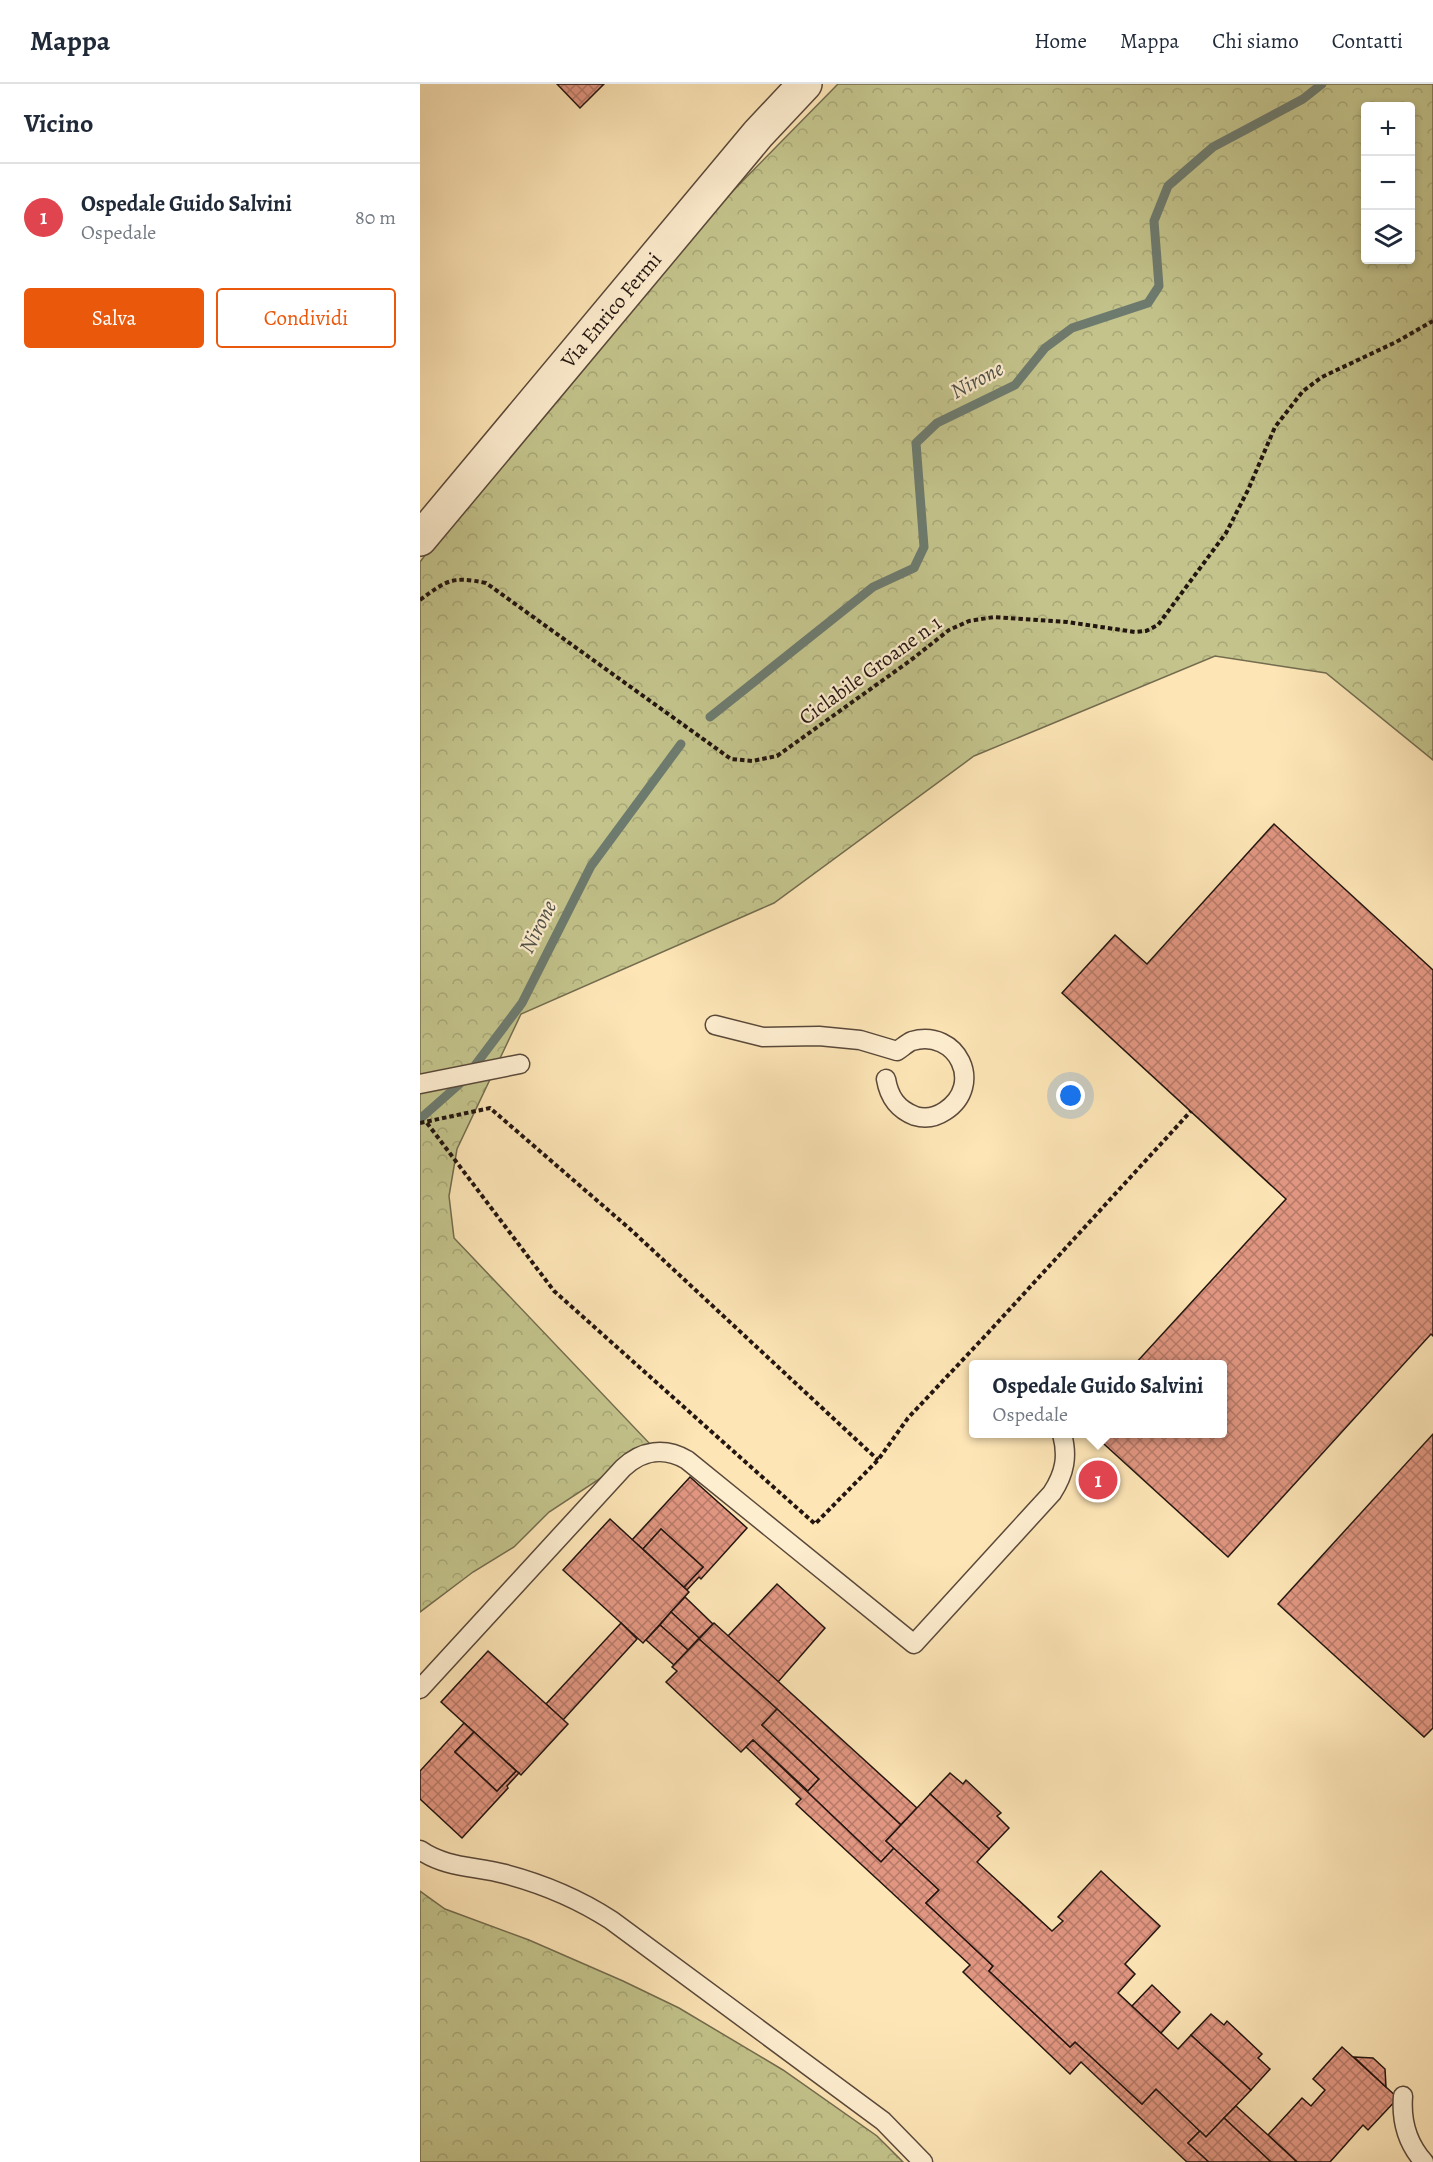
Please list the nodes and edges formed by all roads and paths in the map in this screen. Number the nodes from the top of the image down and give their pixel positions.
1 (805, 84) edge
2 (1433, 321) edge
3 (420, 539) edge
4 (420, 600) edge
5 (715, 1025) dead end
6 (520, 1064) dead end
7 (886, 1079) dead end
8 (420, 1084) edge
9 (1191, 1111) dead end
10 (420, 1123) edge
11 (427, 1123) junction
12 (1063, 1438) edge
13 (878, 1460) junction
14 (420, 1689) edge
15 (420, 1850) edge
16 (1403, 2096) dead end
17 (923, 2162) edge
18 (1424, 2162) edge

1 - 3 street, Via Enrico Fermi
2 - 4 path, Ciclabile Groane n.1
5 - 7 lane
6 - 8 lane
9 - 13 path
10 - 11 path
11 - 13 path
11 - 13 path
12 - 14 lane
15 - 17 lane
16 - 18 lane

